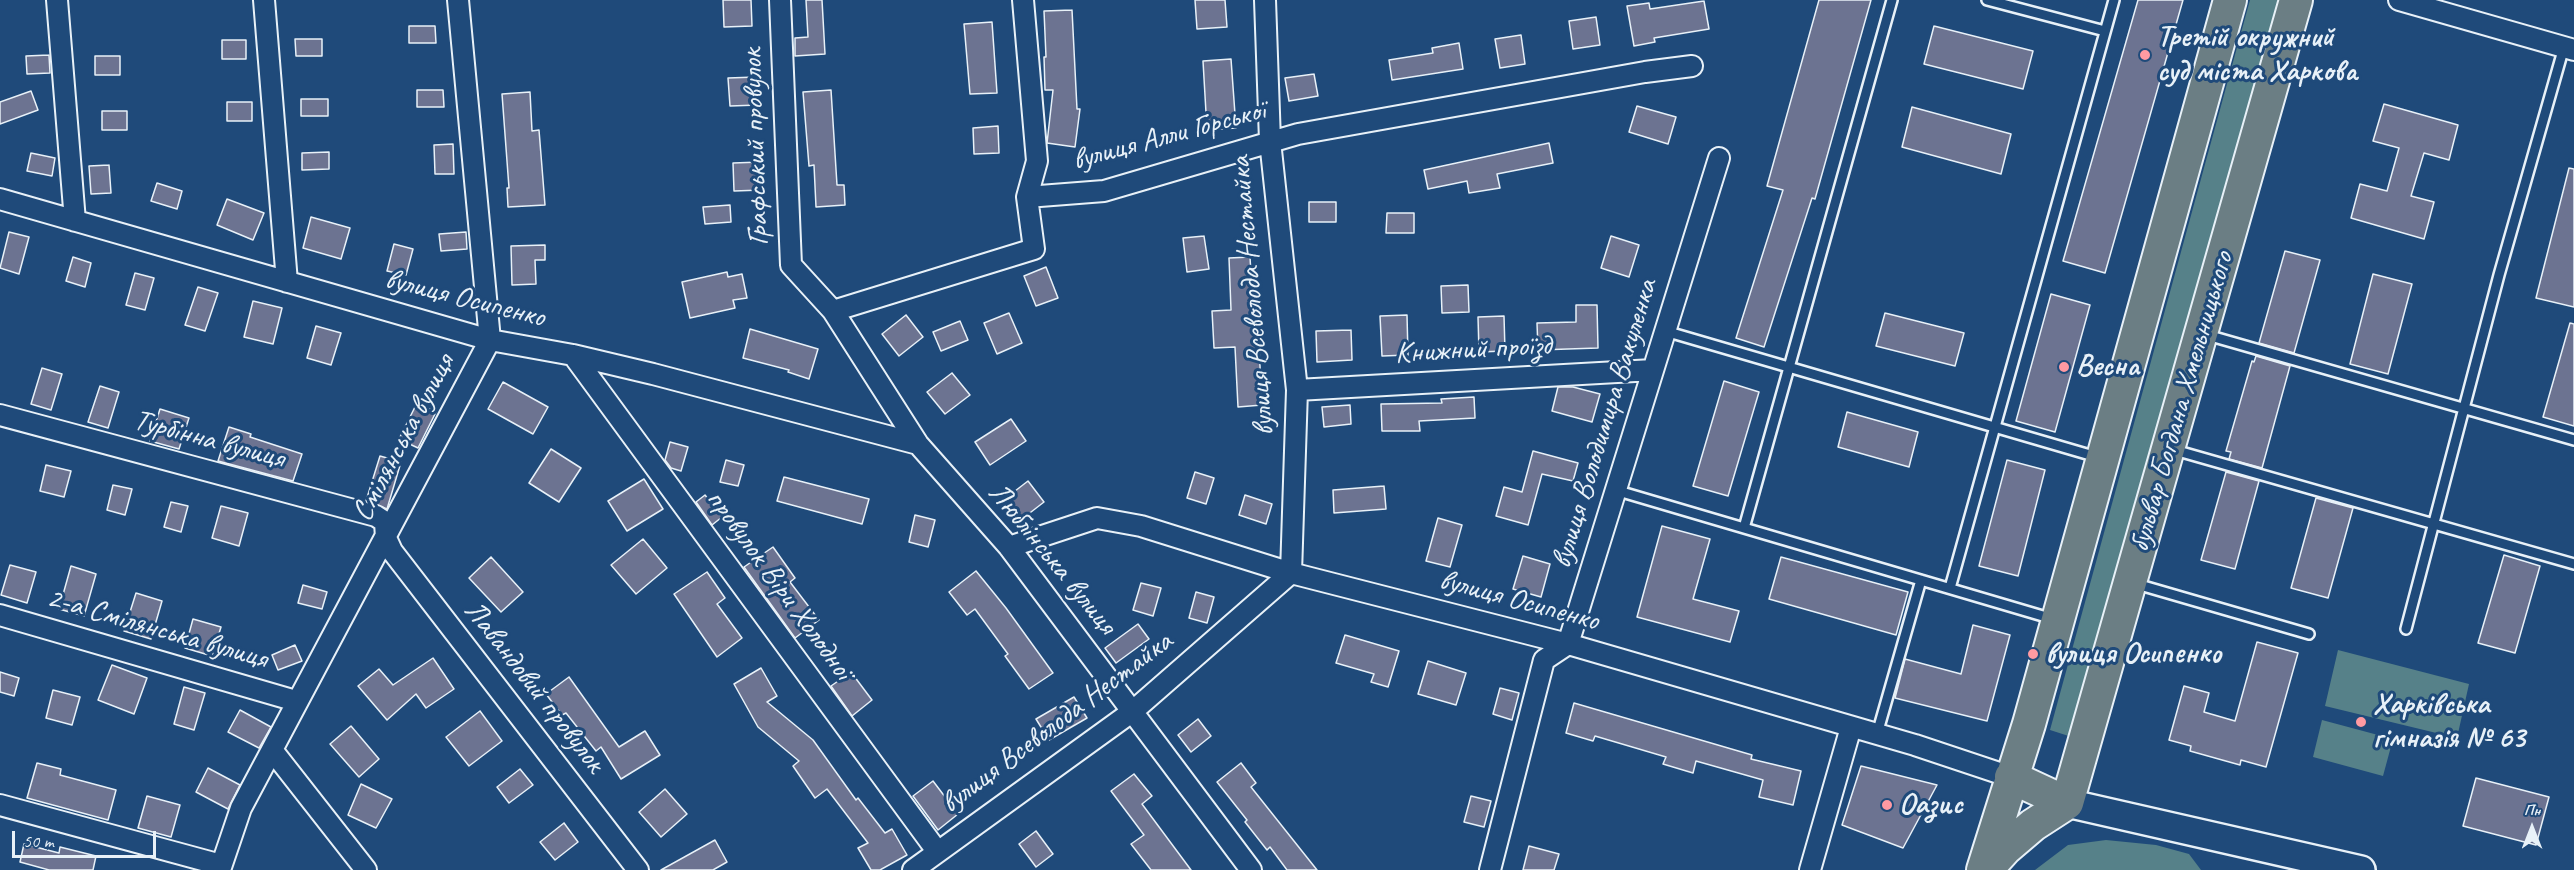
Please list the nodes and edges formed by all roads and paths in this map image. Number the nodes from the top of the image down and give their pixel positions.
1 (57, 0) edge
2 (264, 0) edge
3 (458, 0) edge
4 (780, 0) edge
5 (1023, 0) edge
6 (1265, 0) edge
7 (1892, 0) edge
8 (1987, 0) edge
9 (2114, 0) edge
10 (2230, 0) edge
11 (2296, 0) edge
12 (2399, 0) edge
13 (2105, 31) junction
14 (2569, 49) edge
15 (1692, 66) dead end
16 (1270, 141) junction
17 (1719, 158) dead end
18 (1027, 197) junction
19 (0, 199) edge
20 (75, 221) junction
21 (287, 282) junction
22 (833, 311) junction
23 (1665, 331) junction
24 (2201, 334) junction
25 (490, 340) junction
26 (573, 355) junction
27 (1789, 368) junction
28 (1653, 370) junction
29 (1297, 390) junction
30 (2464, 408) junction
31 (0, 415) edge
32 (1994, 428) junction
33 (2574, 440) edge
34 (918, 444) junction
35 (2169, 448) junction
36 (2102, 458) junction
37 (1615, 490) junction
38 (2432, 523) junction
39 (1744, 528) junction
40 (386, 538) junction
41 (1009, 548) junction
42 (2574, 564) edge
43 (1291, 573) junction
44 (1921, 580) junction
45 (2131, 583) junction
46 (1950, 588) junction
47 (0, 615) edge
48 (2057, 620) junction
49 (2406, 629) dead end
50 (2309, 634) dead end
51 (1568, 644) junction
52 (296, 701) junction
53 (1133, 711) junction
54 (1851, 727) junction
55 (1877, 734) junction
56 (272, 750) junction
57 (2011, 777) junction
58 (2067, 803) junction
59 (0, 805) edge
60 (937, 851) junction
61 (221, 867) edge
62 (366, 870) edge
63 (638, 870) edge
64 (913, 870) edge
65 (1251, 870) edge
66 (1490, 870) edge
67 (1810, 870) edge
68 (1984, 870) edge
69 (2361, 870) edge

1 - 20 street
2 - 21 street
3 - 25 street, Смілянська вулиця
4 - 22 street, Графський провулок
5 - 18 street
6 - 16 street, вулиця Всеволода Нестайка
7 - 27 lane
8 - 13 lane
9 - 13 lane
10 - 36 main road, бульвар Богдана Хмельницького
11 - 24 main road, бульвар Богдана Хмельницького
12 - 14 street
13 - 32 lane
14 - 30 lane
15 - 16 street, вулиця Алли Горської
16 - 18 street, вулиця Алли Горської
16 - 29 street, вулиця Всеволода Нестайка
17 - 23 street, вулиця Володимира Вакуленка
18 - 22 street
19 - 20 street, вулиця Осипенко
20 - 21 street, вулиця Осипенко
21 - 25 street, вулиця Осипенко
22 - 34 street, Люблінська вулиця
23 - 27 lane
23 - 28 street, вулиця Володимира Вакуленка
24 - 30 lane
24 - 35 main road, бульвар Богдана Хмельницького
25 - 26 street, вулиця Осипенко
25 - 40 street, Смілянська вулиця
26 - 34 street, вулиця Осипенко
26 - 60 street, провулок Віри Холодної
27 - 32 lane
27 - 39 lane
28 - 29 street, Книжний проїзд
28 - 37 street, вулиця Володимира Вакуленка
29 - 43 street, вулиця Всеволода Нестайка
30 - 33 lane
30 - 38 lane
31 - 40 street, Турбінна вулиця
32 - 36 lane
32 - 46 lane
34 - 41 street, Люблінська вулиця
35 - 38 lane
35 - 45 main road, бульвар Богдана Хмельницького
36 - 48 main road, бульвар Богдана Хмельницького
37 - 39 lane
37 - 51 street, вулиця Володимира Вакуленка
38 - 42 lane
38 - 49 lane
39 - 44 lane
40 - 52 street, Смілянська вулиця
40 - 63 street, Лавандовий провулок
41 - 43 street, вулиця Осипенко
41 - 53 street, Люблінська вулиця
43 - 51 street, вулиця Осипенко
43 - 53 street, вулиця Всеволода Нестайка
44 - 46 lane
44 - 55 lane
45 - 50 lane
45 - 58 main road, бульвар Богдана Хмельницького
46 - 48 lane
47 - 52 street, 2-а Смілянська вулиця
48 - 57 main road, бульвар Богдана Хмельницького
51 - 54 street, вулиця Осипенко
51 - 66 street
52 - 56 street, Смілянська вулиця
53 - 60 street, вулиця Всеволода Нестайка
53 - 65 street, Люблінська вулиця
54 - 55 street, вулиця Осипенко
54 - 67 street
55 - 57 street, вулиця Осипенко
56 - 61 street, Смілянська вулиця
56 - 62 street
57 - 58 main road
57 - 68 main road, бульвар Богдана Хмельницького
58 - 68 main road
58 - 69 main road
59 - 61 street
60 - 64 street, вулиця Всеволода Нестайка

